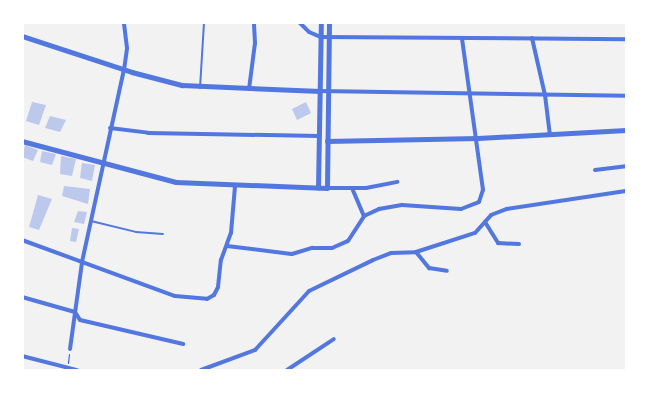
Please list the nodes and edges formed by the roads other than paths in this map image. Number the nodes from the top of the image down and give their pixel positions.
1 (124, 22) edge
2 (254, 22) edge
3 (299, 22) edge
4 (321, 22) edge
5 (329, 22) edge
6 (204, 23) edge
7 (22, 36) edge
8 (321, 37) junction
9 (329, 37) junction
10 (462, 38) junction
11 (532, 38) junction
12 (626, 39) edge
13 (124, 70) junction
14 (200, 88) junction
15 (248, 89) junction
16 (320, 91) junction
17 (328, 91) junction
18 (472, 93) junction
19 (545, 95) junction
20 (626, 96) edge
21 (110, 128) junction
22 (626, 130) edge
23 (550, 134) junction
24 (319, 136) junction
25 (475, 138) junction
26 (22, 141) edge
27 (327, 141) junction
28 (102, 164) junction
29 (626, 166) edge
30 (595, 170) dead end
31 (397, 182) dead end
32 (235, 186) junction
33 (318, 188) junction
34 (327, 188) junction
35 (352, 188) junction
36 (626, 191) edge
37 (364, 216) junction
38 (91, 221) junction
39 (485, 222) junction
40 (163, 234) dead end
41 (22, 240) edge
42 (519, 244) dead end
43 (227, 246) junction
44 (416, 252) junction
45 (82, 262) junction
46 (447, 270) dead end
47 (22, 297) edge
48 (75, 312) junction
49 (334, 339) dead end
50 (183, 344) dead end
51 (70, 349) road end
52 (22, 356) edge
53 (76, 370) edge
54 (201, 370) edge
55 (287, 370) edge

1 - 13 street
2 - 15 street
3 - 8 street
4 - 8 street
5 - 9 street
6 - 14 lane
7 - 13 street
8 - 9 street
8 - 16 street
9 - 10 street
9 - 17 street
10 - 11 street
10 - 18 street
11 - 12 street
11 - 19 street
13 - 14 street
13 - 21 street
14 - 15 street
15 - 16 street
16 - 17 street
16 - 24 street
17 - 18 street
17 - 27 street
18 - 19 street
18 - 25 street
19 - 20 street
19 - 23 street
21 - 24 street
21 - 28 street
22 - 23 street
23 - 25 street
24 - 33 street
25 - 27 street
25 - 37 street
26 - 28 street
27 - 34 street
28 - 32 street
28 - 38 street
29 - 30 street
31 - 35 street
32 - 33 street
32 - 43 street
33 - 34 street
34 - 35 street
35 - 37 street
36 - 39 street
37 - 43 street
38 - 40 lane
38 - 45 street
39 - 42 street
39 - 44 street
41 - 45 street
43 - 45 street
44 - 46 street
44 - 54 street
45 - 48 street
47 - 48 street
48 - 50 street
48 - 51 street
49 - 55 street
52 - 53 street

